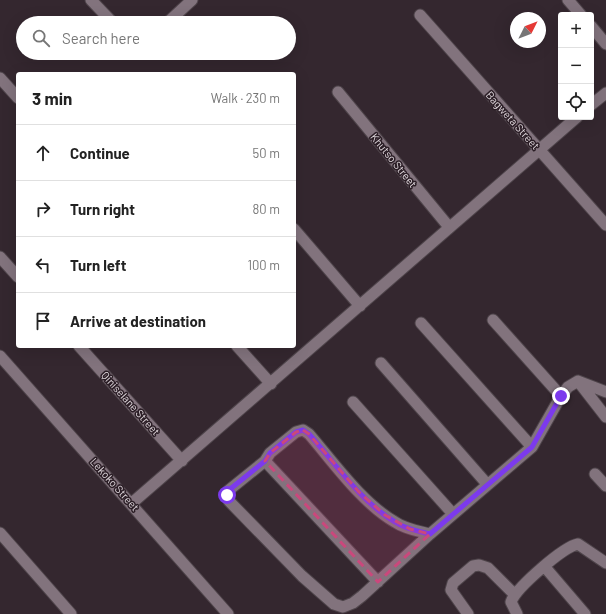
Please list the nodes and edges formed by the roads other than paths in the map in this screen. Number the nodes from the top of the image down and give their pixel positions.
1 (91, 0) edge
2 (192, 0) edge
3 (568, 0) edge
4 (578, 12) edge
5 (420, 15) dead end
6 (106, 16) edge
7 (175, 16) edge
8 (594, 30) edge
9 (606, 44) edge
10 (0, 78) edge
11 (338, 92) dead end
12 (606, 92) edge
13 (16, 96) edge
14 (594, 102) edge
15 (574, 120) edge
16 (539, 150) junction
17 (606, 225) edge
18 (449, 227) junction
19 (296, 231) edge
20 (0, 257) edge
21 (16, 275) edge
22 (360, 306) junction
23 (493, 320) dead end
24 (421, 323) dead end
25 (81, 348) edge
26 (239, 348) edge
27 (0, 356) edge
28 (381, 363) dead end
29 (578, 381) junction
30 (271, 384) junction
31 (606, 392) edge
32 (561, 396) junction
33 (353, 402) dead end
34 (606, 416) edge
35 (532, 447) junction
36 (182, 461) junction
37 (265, 461) junction
38 (595, 474) dead end
39 (487, 484) junction
40 (606, 486) edge
41 (132, 503) junction
42 (453, 514) junction
43 (0, 533) edge
44 (430, 534) junction
45 (606, 563) edge
46 (544, 566) junction
47 (378, 582) junction
48 (514, 594) junction
49 (71, 614) edge
50 (228, 614) edge
51 (468, 614) edge
52 (517, 614) edge
53 (585, 614) edge

1 - 6 street
2 - 7 street
3 - 4 street
5 - 16 street, Bagweta Street
8 - 9 street
10 - 13 street
11 - 18 street, Khutso Street
12 - 14 street
15 - 16 street
16 - 17 street, Bagweta Street
16 - 18 street
18 - 22 street
19 - 22 street
20 - 21 street
22 - 30 street
23 - 32 street
24 - 35 street
25 - 36 street, Qiniselane Street
26 - 30 street
27 - 41 street, Lekoko Street
28 - 39 street
29 - 31 street
29 - 32 street
29 - 34 street
30 - 36 street
32 - 35 street
33 - 42 street
35 - 39 street
36 - 41 street
37 - 44 street
37 - 47 street
37 - 47 street
38 - 40 street
39 - 42 street
41 - 50 street, Lekoko Street
42 - 44 street
43 - 49 street
44 - 47 street
45 - 46 street
46 - 48 street
46 - 53 street
48 - 51 street
48 - 52 street

